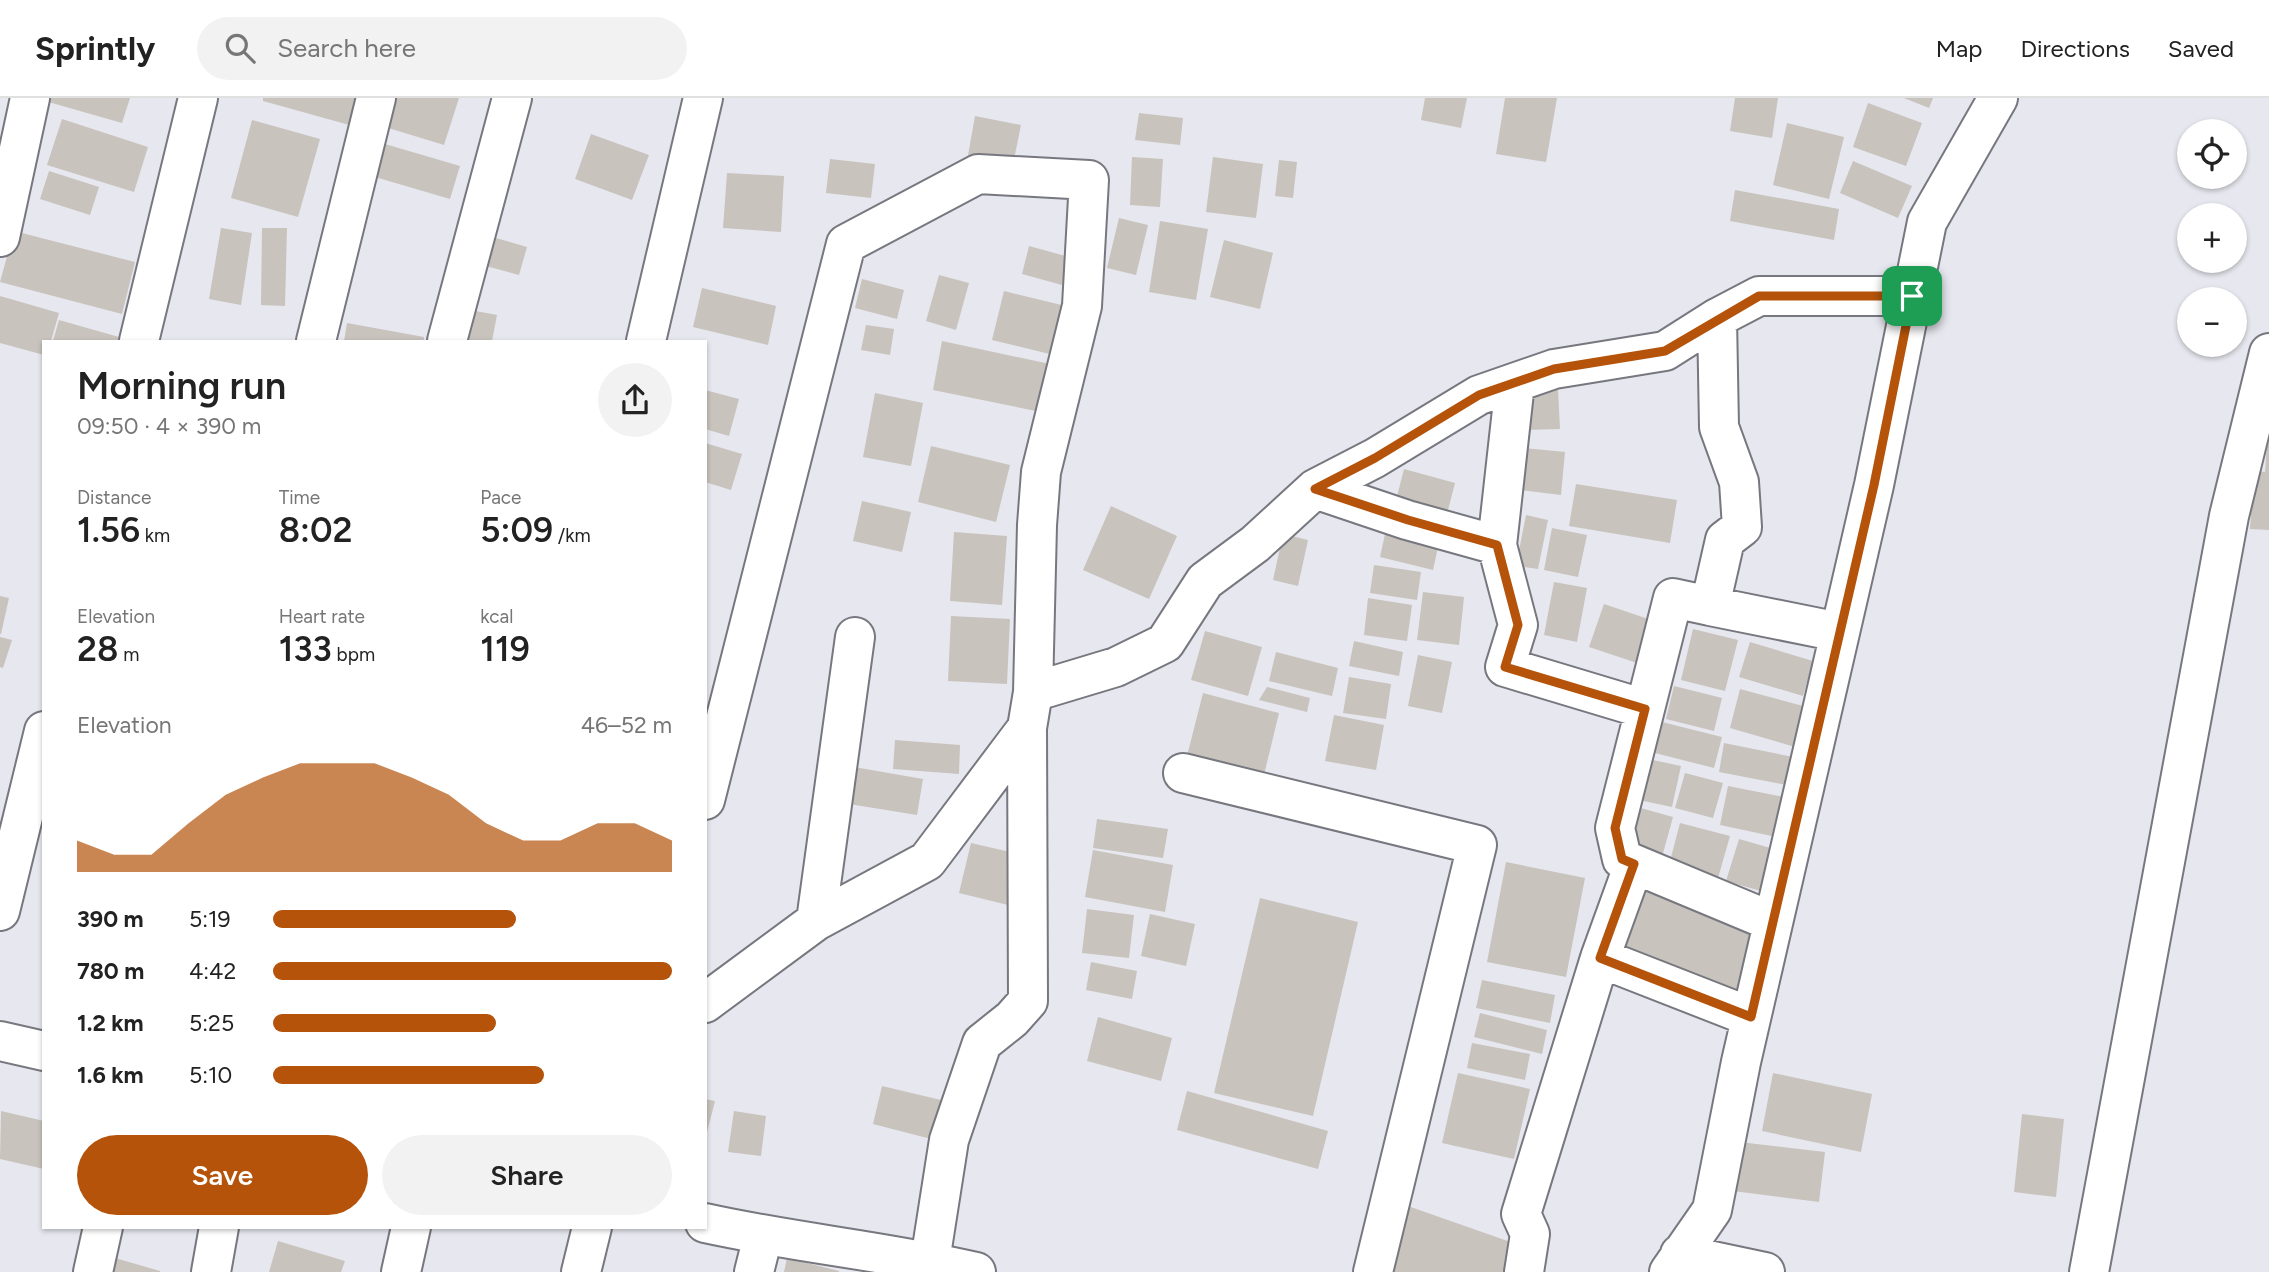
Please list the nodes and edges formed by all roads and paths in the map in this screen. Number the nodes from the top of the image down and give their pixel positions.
1 (30, 98) edge
2 (198, 98) edge
3 (376, 98) edge
4 (512, 98) edge
5 (703, 98) edge
6 (1998, 98) edge
7 (0, 237) edge
8 (1912, 296) junction
9 (1717, 318) junction
10 (139, 340) edge
11 (316, 340) edge
12 (447, 340) edge
13 (646, 340) edge
14 (2269, 353) edge
15 (1514, 383) junction
16 (1315, 489) junction
17 (1497, 545) junction
18 (1710, 606) junction
19 (1839, 632) junction
20 (855, 636) dead end
21 (1645, 709) junction
22 (1030, 710) junction
23 (42, 739) edge
24 (1183, 773) dead end
25 (707, 792) edge
26 (1634, 864) junction
27 (0, 911) edge
28 (816, 921) junction
29 (1773, 922) junction
30 (1600, 958) junction
31 (707, 1002) edge
32 (1751, 1017) junction
33 (0, 1041) edge
34 (42, 1051) edge
35 (707, 1223) edge
36 (103, 1229) edge
37 (219, 1229) edge
38 (411, 1229) edge
39 (592, 1229) edge
40 (763, 1236) junction
41 (930, 1261) junction
42 (1675, 1263) edge
43 (93, 1272) edge
44 (211, 1272) edge
45 (401, 1272) edge
46 (581, 1272) edge
47 (754, 1272) edge
48 (976, 1272) edge
49 (1373, 1272) edge
50 (1524, 1272) edge
51 (1765, 1272) edge
52 (2089, 1272) edge

1 - 7 street
2 - 10 street
3 - 11 street
4 - 12 street
5 - 13 street
6 - 8 street
8 - 9 street
8 - 19 street
9 - 15 street
9 - 18 street
14 - 52 street
15 - 16 street
15 - 17 street
16 - 17 street
16 - 22 street
17 - 21 street
18 - 19 street
18 - 21 street
19 - 29 street
20 - 28 street
21 - 26 street
22 - 25 street
22 - 28 street
22 - 41 street
23 - 27 street
24 - 49 street
26 - 29 street
26 - 30 street
28 - 31 street
29 - 32 street
30 - 32 street
30 - 50 street
32 - 42 street
33 - 34 street
35 - 40 street
36 - 43 street
37 - 44 street
38 - 45 street
39 - 46 street
40 - 41 street
40 - 47 street
41 - 48 street
42 - 51 street

